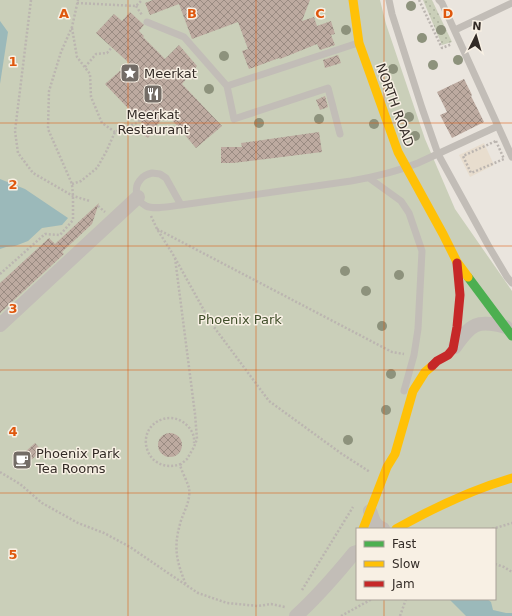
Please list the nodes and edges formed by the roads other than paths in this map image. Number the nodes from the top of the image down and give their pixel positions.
1 (353, 0) edge
2 (389, 0) edge
3 (439, 0) edge
4 (512, 3) edge
5 (147, 22) dead end
6 (454, 30) junction
7 (358, 43) junction
8 (227, 86) junction
9 (498, 126) junction
10 (340, 134) dead end
11 (438, 154) junction
12 (512, 157) edge
13 (406, 168) junction
14 (369, 178) junction
15 (142, 202) junction
16 (181, 205) junction
17 (457, 262) junction
18 (512, 283) edge
19 (0, 325) edge
20 (509, 331) edge
21 (453, 349) junction
22 (402, 400) dead end
23 (396, 422) dead end
24 (387, 467) junction
25 (512, 478) edge
26 (370, 511) junction
27 (363, 528) edge
28 (380, 528) edge
29 (397, 528) edge
30 (356, 550) edge
31 (296, 616) edge

1 - 7 street, NORTH ROAD
2 - 11 lane
3 - 6 lane
4 - 6 lane
5 - 8 lane
6 - 9 lane
7 - 8 lane
7 - 13 street, NORTH ROAD
8 - 10 lane
9 - 11 lane
9 - 12 lane
11 - 13 lane
11 - 18 lane
13 - 14 lane
13 - 17 street, NORTH ROAD
14 - 16 lane
14 - 22 lane
15 - 16 lane
15 - 16 lane
15 - 19 street
17 - 20 street
17 - 21 street
20 - 21 street
21 - 24 street
23 - 24 lane
24 - 26 street
25 - 29 street
26 - 27 street
26 - 28 street
30 - 31 street

